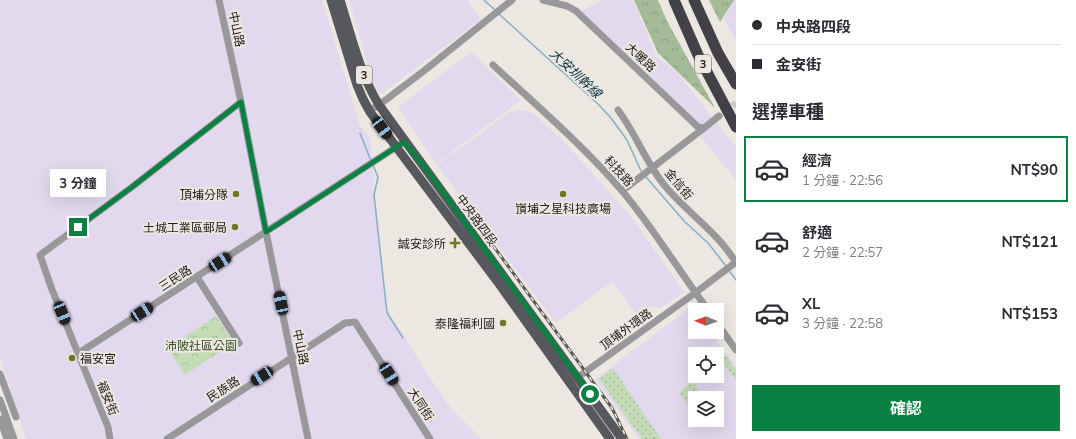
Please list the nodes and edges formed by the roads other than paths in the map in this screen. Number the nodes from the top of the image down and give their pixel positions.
1 (219, 0) edge
2 (331, 0) edge
3 (340, 0) edge
4 (512, 0) edge
5 (543, 0) edge
6 (674, 0) edge
7 (694, 0) edge
8 (492, 65) dead end
9 (736, 84) edge
10 (241, 102) junction
11 (379, 105) junction
12 (618, 110) dead end
13 (369, 111) junction
14 (719, 116) tunnel mouth
15 (736, 126) edge
16 (704, 128) junction
17 (404, 142) junction
18 (396, 146) junction
19 (652, 168) junction
20 (622, 191) junction
21 (266, 232) junction
22 (736, 262) edge
23 (197, 276) junction
24 (695, 293) junction
25 (703, 303) edge
26 (724, 333) edge
27 (239, 343) dead end
28 (736, 350) edge
29 (79, 354) junction
30 (292, 357) junction
31 (0, 374) edge
32 (574, 380) junction
33 (0, 400) edge
34 (16, 417) dead end
35 (0, 419) edge
36 (7, 439) edge
37 (14, 439) edge
38 (110, 439) edge
39 (167, 439) edge
40 (308, 439) edge
41 (430, 439) edge
42 (610, 439) edge
43 (622, 439) edge

1 - 10 street, 中山路
2 - 13 main road, 中央路四段 / 3
3 - 11 main road, 中央路四段 / 3
4 - 11 street
5 - 16 street, 大暖路
6 - 15 highway, 3
7 - 9 highway, 3
8 - 20 street, 科技路
10 - 21 street, 中山路
10 - 29 street, 福安街
11 - 13 street
11 - 17 main road, 中央路四段 / 3
12 - 19 street, 金信街
13 - 18 main road, 中央路四段 / 3
14 - 16 street
16 - 19 street
17 - 18 street, 三民路
17 - 32 main road, 中央路四段 / 3
18 - 21 street, 三民路
18 - 32 main road, 中央路四段 / 3
19 - 20 street
19 - 22 street, 金信街
20 - 24 street, 科技路
21 - 23 street, 三民路
21 - 30 street, 中山路
22 - 24 street, 頂埔外環路
23 - 27 street
23 - 29 street, 三民路
24 - 25 street, 科技路
24 - 32 street, 頂埔外環路
26 - 28 street
29 - 38 street, 福安街
30 - 39 street, 民族路
30 - 40 street, 中山路
30 - 41 street, 大同街
31 - 34 street
32 - 42 main road, 中央路四段 / 3
32 - 43 main road, 中央路四段 / 3
33 - 37 street
35 - 36 street

